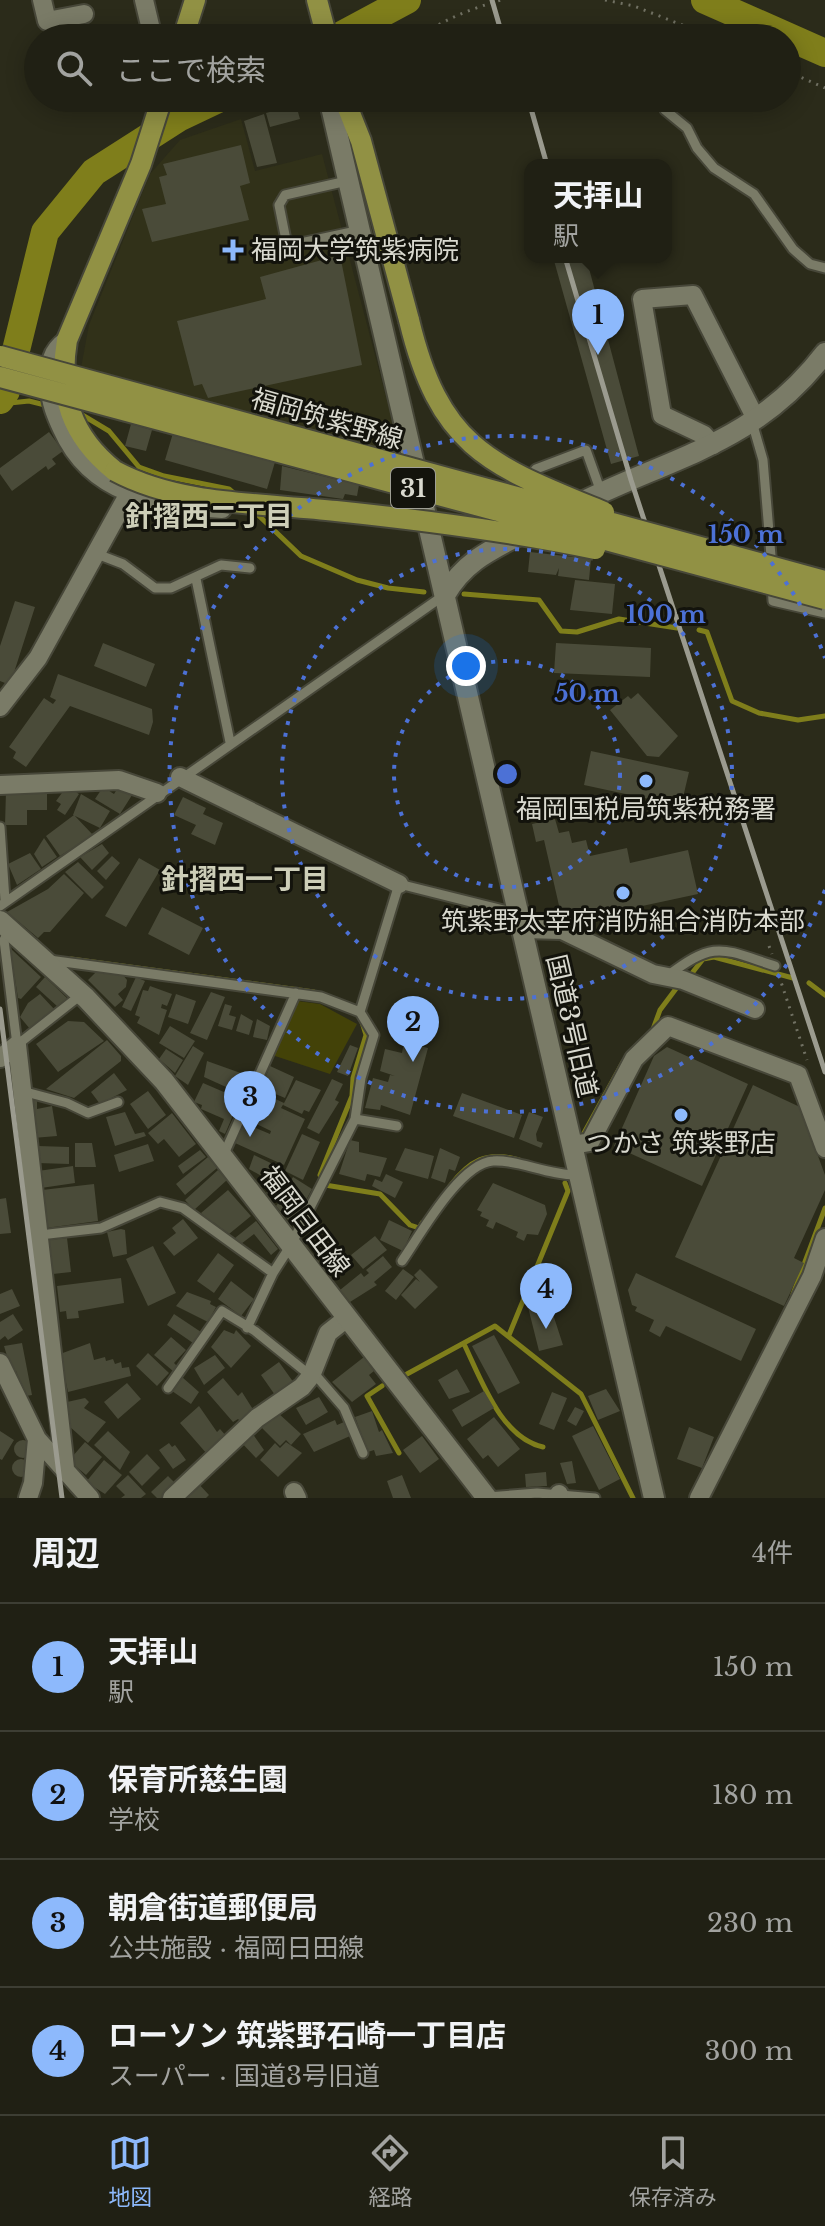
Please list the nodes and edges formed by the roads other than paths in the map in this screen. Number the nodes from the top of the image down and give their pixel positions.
1 (42, 0) edge
2 (144, 0) edge
3 (195, 0) edge
4 (84, 14) dead end
5 (150, 24) edge
6 (187, 24) edge
7 (158, 112) edge
8 (332, 112) edge
9 (350, 112) edge
10 (667, 112) edge
11 (349, 180) junction
12 (361, 230) junction
13 (825, 268) edge
14 (67, 340) junction
15 (825, 353) edge
16 (0, 356) edge
17 (0, 377) edge
18 (754, 420) junction
19 (713, 445) junction
20 (601, 492) junction
21 (128, 495) junction
22 (541, 523) junction
23 (430, 531) junction
24 (680, 543) junction
25 (97, 554) junction
26 (250, 568) dead end
27 (740, 575) junction
28 (196, 579) junction
29 (825, 581) edge
30 (445, 595) junction
31 (825, 599) edge
32 (825, 613) edge
33 (0, 707) edge
34 (230, 742) junction
35 (180, 777) junction
36 (0, 785) edge
37 (157, 793) junction
38 (0, 827) edge
39 (399, 884) junction
40 (4, 914) edge
41 (521, 921) junction
42 (45, 959) junction
43 (775, 966) road end
44 (665, 977) junction
45 (296, 993) junction
46 (82, 994) junction
47 (755, 1009) dead end
48 (360, 1012) junction
49 (17, 1045) junction
50 (0, 1058) edge
51 (22, 1091) junction
52 (118, 1102) dead end
53 (355, 1119) junction
54 (397, 1126) dead end
55 (573, 1145) junction
56 (825, 1148) edge
57 (223, 1156) junction
58 (579, 1175) junction
59 (40, 1235) junction
60 (825, 1238) edge
61 (291, 1245) junction
62 (402, 1261) dead end
63 (273, 1273) junction
64 (347, 1318) junction
65 (247, 1328) junction
66 (312, 1374) junction
67 (3, 1375) edge
68 (168, 1388) dead end
69 (37, 1439) junction
70 (363, 1453) dead end
71 (65, 1468) junction
72 (558, 1496) edge
73 (28, 1498) edge
74 (90, 1498) edge
75 (172, 1498) edge
76 (487, 1498) edge
77 (595, 1498) edge
78 (654, 1498) edge
79 (699, 1498) edge

1 - 4 street
2 - 5 street
3 - 6 main road
7 - 14 main road
8 - 11 street, 国道3号旧道
9 - 24 main road, bridge
10 - 13 lane
11 - 12 street, 国道3号旧道
11 - 12 lane
12 - 23 street, 国道3号旧道
14 - 21 street
14 - 27 main road, bridge
15 - 18 street
16 - 24 main road, 福岡筑紫野線 / 31, bridge
17 - 27 main road, 福岡筑紫野線 / 31, bridge
18 - 19 street
18 - 19 street
18 - 32 lane
19 - 20 street
20 - 22 street
20 - 22 lane
21 - 23 street
21 - 25 street
22 - 30 street
23 - 30 street, 国道3号旧道
24 - 29 main road, 福岡筑紫野線 / 31, bridge
25 - 28 lane
25 - 33 street
26 - 28 lane
27 - 31 main road, 福岡筑紫野線 / 31, bridge
28 - 34 lane
30 - 34 lane
30 - 41 street, 国道3号旧道
34 - 35 lane
35 - 37 lane
35 - 39 street
36 - 37 street
37 - 40 lane
38 - 40 lane
39 - 41 lane
39 - 48 lane
40 - 42 street, 福岡日田線
40 - 49 lane
41 - 44 street
41 - 55 street, 国道3号旧道
42 - 45 lane
42 - 46 street, 福岡日田線
43 - 44 lane
44 - 47 street
45 - 48 lane
45 - 57 lane
46 - 49 lane
46 - 57 street, 福岡日田線
48 - 53 lane
49 - 50 street
49 - 51 street
51 - 52 lane
51 - 59 street
53 - 54 lane
53 - 61 lane
55 - 56 street
55 - 58 street, 国道3号旧道
57 - 61 street, 福岡日田線
58 - 62 lane
58 - 78 street, 国道3号旧道
59 - 63 lane
59 - 71 street
60 - 79 street
61 - 63 lane
61 - 64 street, 福岡日田線
63 - 65 lane
64 - 66 street
64 - 76 street, 福岡日田線
65 - 66 lane
65 - 68 lane
66 - 70 lane
66 - 75 street
67 - 69 street
69 - 71 street
69 - 73 street
71 - 74 street
72 - 76 lane
72 - 77 lane

